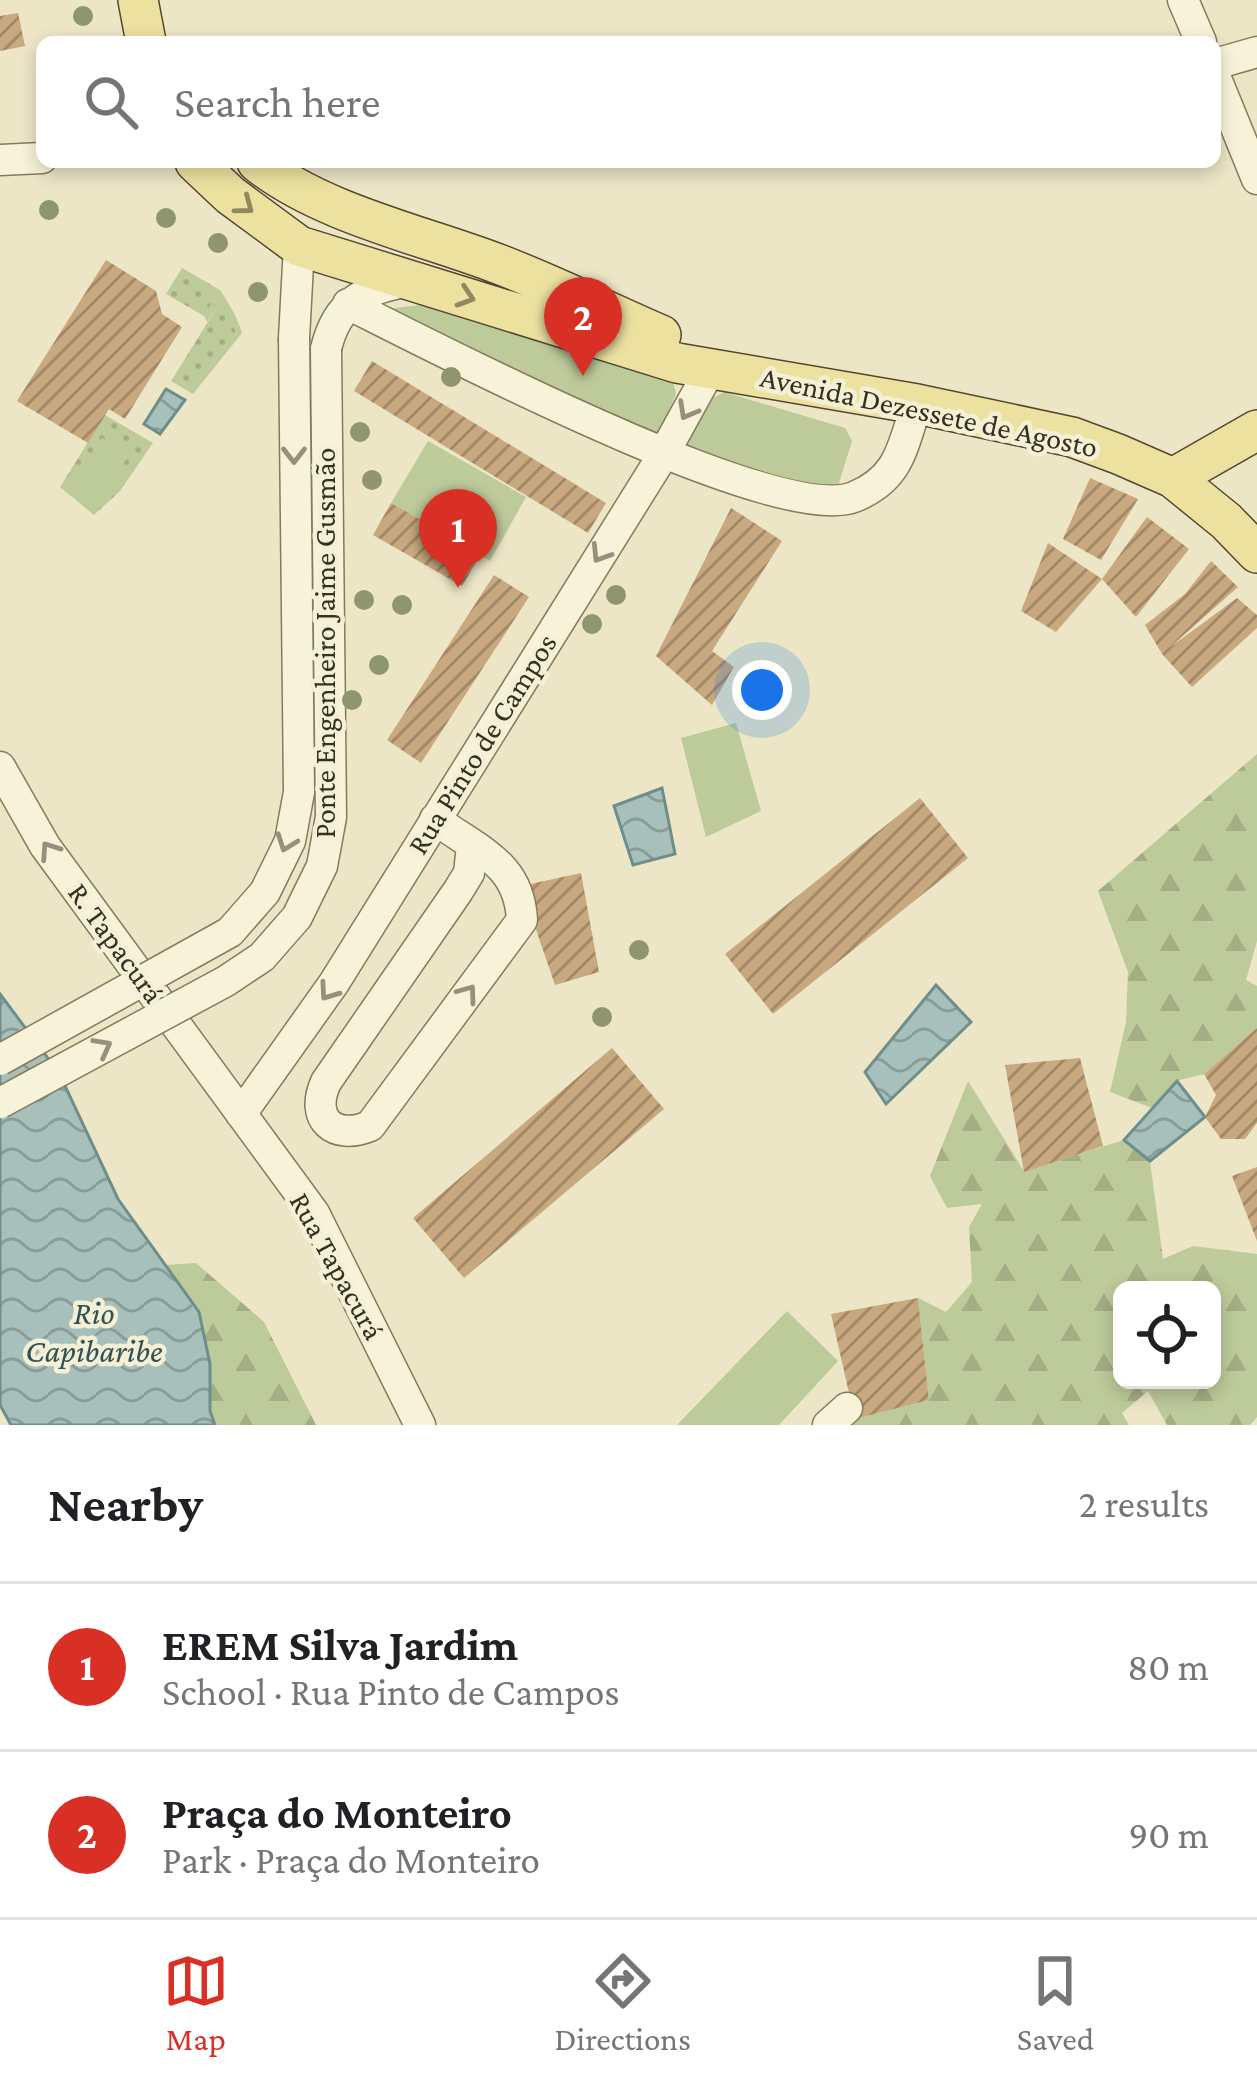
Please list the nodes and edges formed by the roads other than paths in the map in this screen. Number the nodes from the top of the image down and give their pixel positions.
1 (1183, 0) edge
2 (1198, 36) edge
3 (1257, 52) edge
4 (1221, 62) edge
5 (1221, 91) edge
6 (36, 158) edge
7 (0, 160) edge
8 (201, 168) edge
9 (267, 168) edge
10 (1257, 179) edge
11 (299, 246) junction
12 (500, 265) junction
13 (414, 280) junction
14 (348, 304) junction
15 (712, 367) junction
16 (917, 404) junction
17 (1257, 430) edge
18 (663, 455) junction
19 (1173, 478) junction
20 (1257, 553) edge
21 (0, 767) edge
22 (435, 819) junction
23 (472, 846) junction
24 (0, 1060) edge
25 (0, 1102) edge
26 (241, 1114) junction
27 (420, 1425) edge

1 - 2 street
3 - 4 street
5 - 10 street
6 - 7 street
8 -> 11 main road, Avenida Dezessete de Agosto
9 - 12 main road, Avenida Dezessete de Agosto
11 - 12 main road
11 - 13 main road, Avenida Dezessete de Agosto
11 -> 24 street, Ponte Engenheiro Jaime Gusmão, bridge
12 - 15 main road, Avenida Dezessete de Agosto
13 - 14 street
13 -> 15 main road, Avenida Dezessete de Agosto
14 - 18 street
25 -> 14 street, Ponte Engenheiro Jaime Gusmão, bridge
15 - 16 main road, Avenida Dezessete de Agosto
15 -> 18 street, Rua Pinto de Campos
16 - 18 street
16 - 19 main road, Avenida Dezessete de Agosto
17 - 19 main road
18 -> 22 street, Rua Pinto de Campos
19 - 20 main road, Avenida Dezessete de Agosto
26 -> 21 street, R. Tapacurá
22 - 23 street
22 -> 26 street, Rua Pinto de Campos
23 -> 23 street
26 - 27 street, Rua Tapacurá

